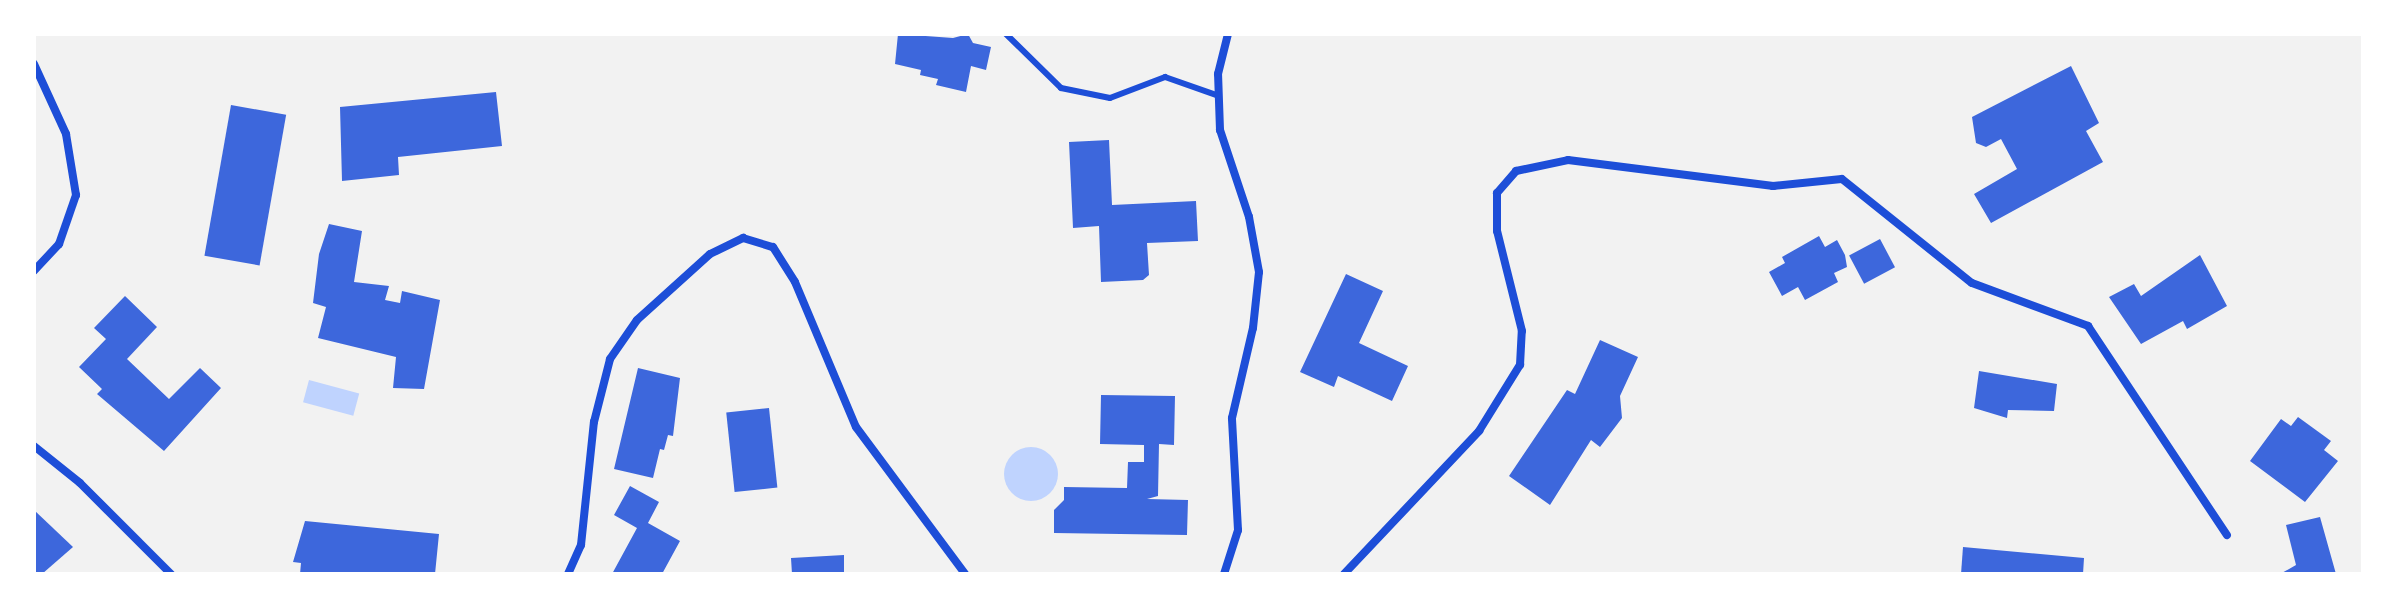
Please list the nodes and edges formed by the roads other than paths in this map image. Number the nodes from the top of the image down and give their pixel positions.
1 (1006, 34) edge
2 (1228, 34) edge
3 (34, 64) edge
4 (1219, 96) junction
5 (34, 271) edge
6 (34, 446) edge
7 (2227, 535) dead end
8 (959, 572) edge
9 (171, 574) edge
10 (568, 574) edge
11 (1224, 574) edge
12 (1344, 574) edge

1 - 4 lane
2 - 4 street
3 - 5 street
4 - 11 street
6 - 9 street
7 - 12 street
8 - 10 street

